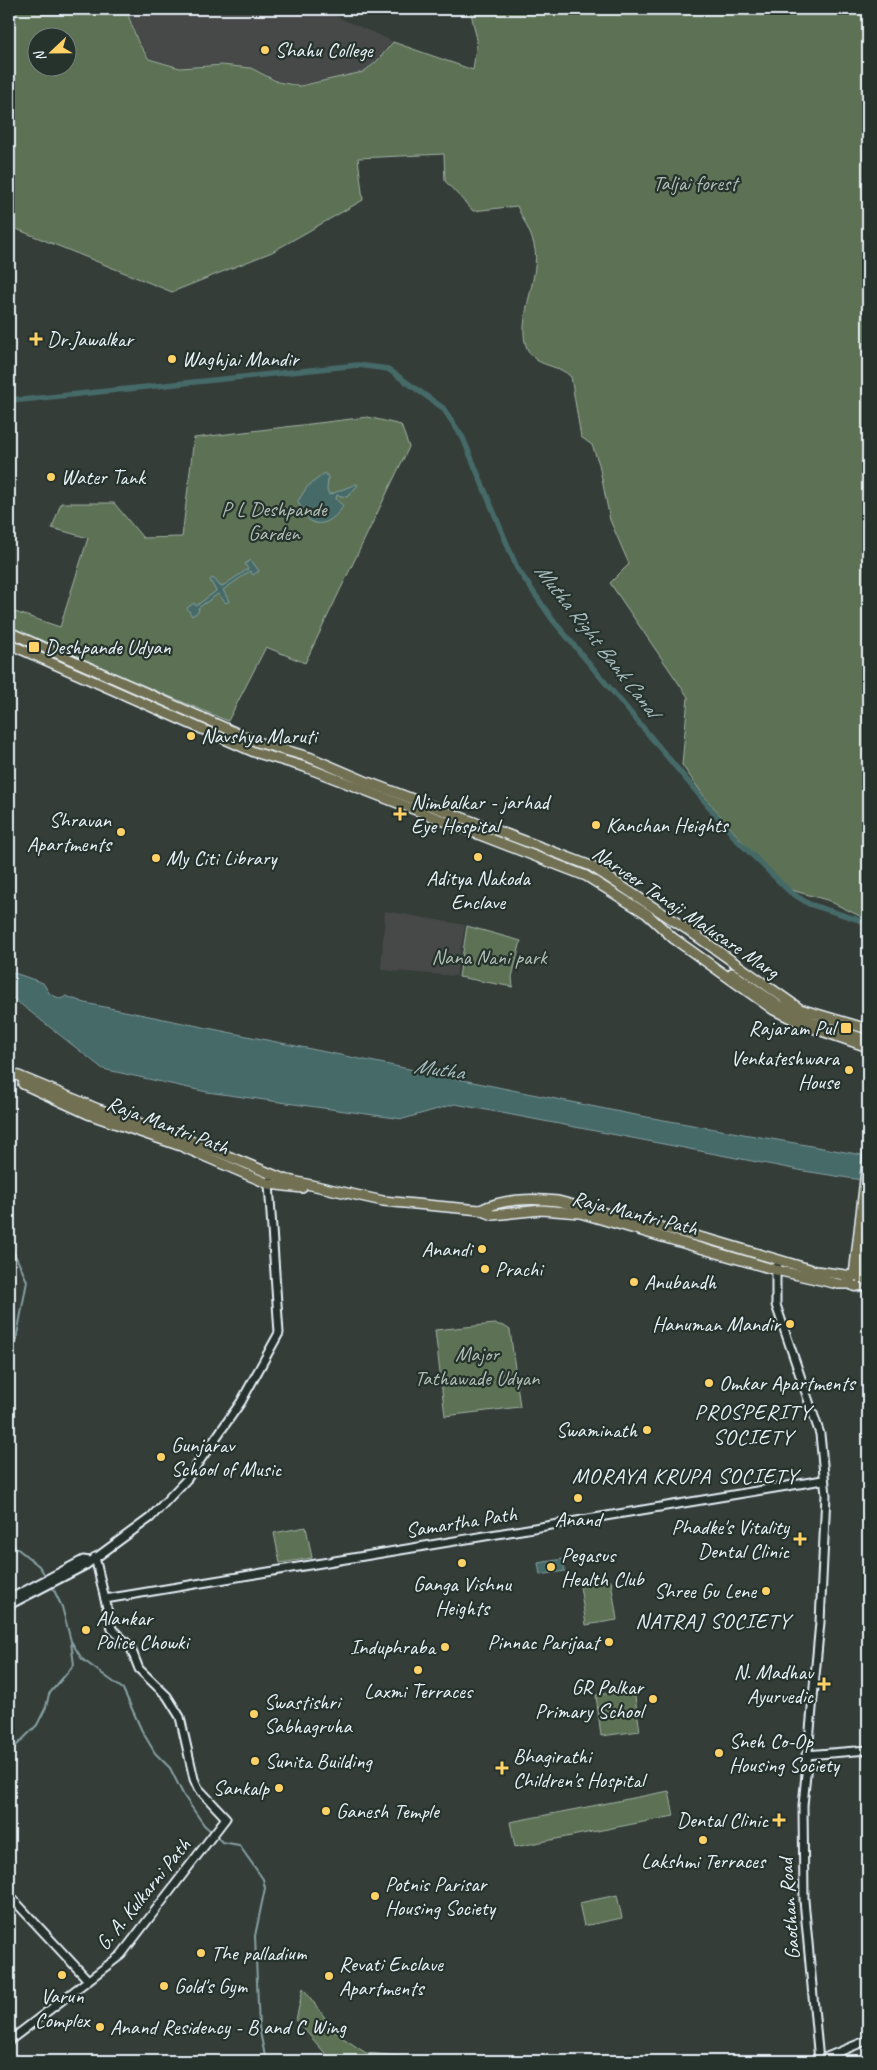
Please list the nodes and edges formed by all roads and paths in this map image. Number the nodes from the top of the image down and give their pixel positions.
1 (9, 632) edge
2 (9, 644) edge
3 (199, 717) junction
4 (195, 727) junction
5 (647, 914) junction
6 (868, 1029) edge
7 (868, 1040) edge
8 (868, 1047) edge
9 (9, 1072) edge
10 (9, 1078) edge
11 (868, 1153) edge
12 (272, 1174) junction
13 (269, 1184) junction
14 (318, 1188) junction
15 (480, 1210) junction
16 (868, 1227) edge
17 (861, 1259) junction
18 (779, 1261) junction
19 (776, 1270) junction
20 (859, 1281) edge
21 (823, 1480) junction
22 (93, 1559) junction
23 (46, 1582) junction
24 (9, 1599) edge
25 (105, 1599) junction
26 (9, 1605) edge
27 (868, 1750) edge
28 (806, 1755) junction
29 (9, 1895) edge
30 (88, 1980) junction
31 (868, 2040) edge
32 (9, 2041) edge
33 (818, 2061) edge

1 - 3 main road, Narveer Tanaji Malusare Marg
2 - 4 main road, Narveer Tanaji Malusare Marg
3 - 4 main road
3 - 6 main road, Narveer Tanaji Malusare Marg
4 - 5 main road, Narveer Tanaji Malusare Marg
5 - 7 main road, Narveer Tanaji Malusare Marg
5 - 8 main road, Narveer Tanaji Malusare Marg
9 - 12 main road, Raja Mantri Path
10 - 13 main road, Raja Mantri Path
11 - 17 main road
12 - 13 street
12 - 14 main road, Raja Mantri Path
13 - 14 main road, Raja Mantri Path
13 - 22 street
14 - 15 main road, Raja Mantri Path
15 - 18 main road
15 - 19 main road, Raja Mantri Path
16 - 17 main road
17 - 20 main road
18 - 19 street, Gaothan Road
18 - 20 main road
19 - 20 main road, Raja Mantri Path
19 - 21 street, Gaothan Road
21 - 25 street, Samartha Path
21 - 28 street, Gaothan Road
22 - 23 street
22 - 25 street
23 - 24 street
23 - 26 street
25 - 30 street, G. A. Kulkarni Path
27 - 28 street
28 - 33 street, Gaothan Road
29 - 30 street
30 - 32 street, G. A. Kulkarni Path
31 - 33 street

